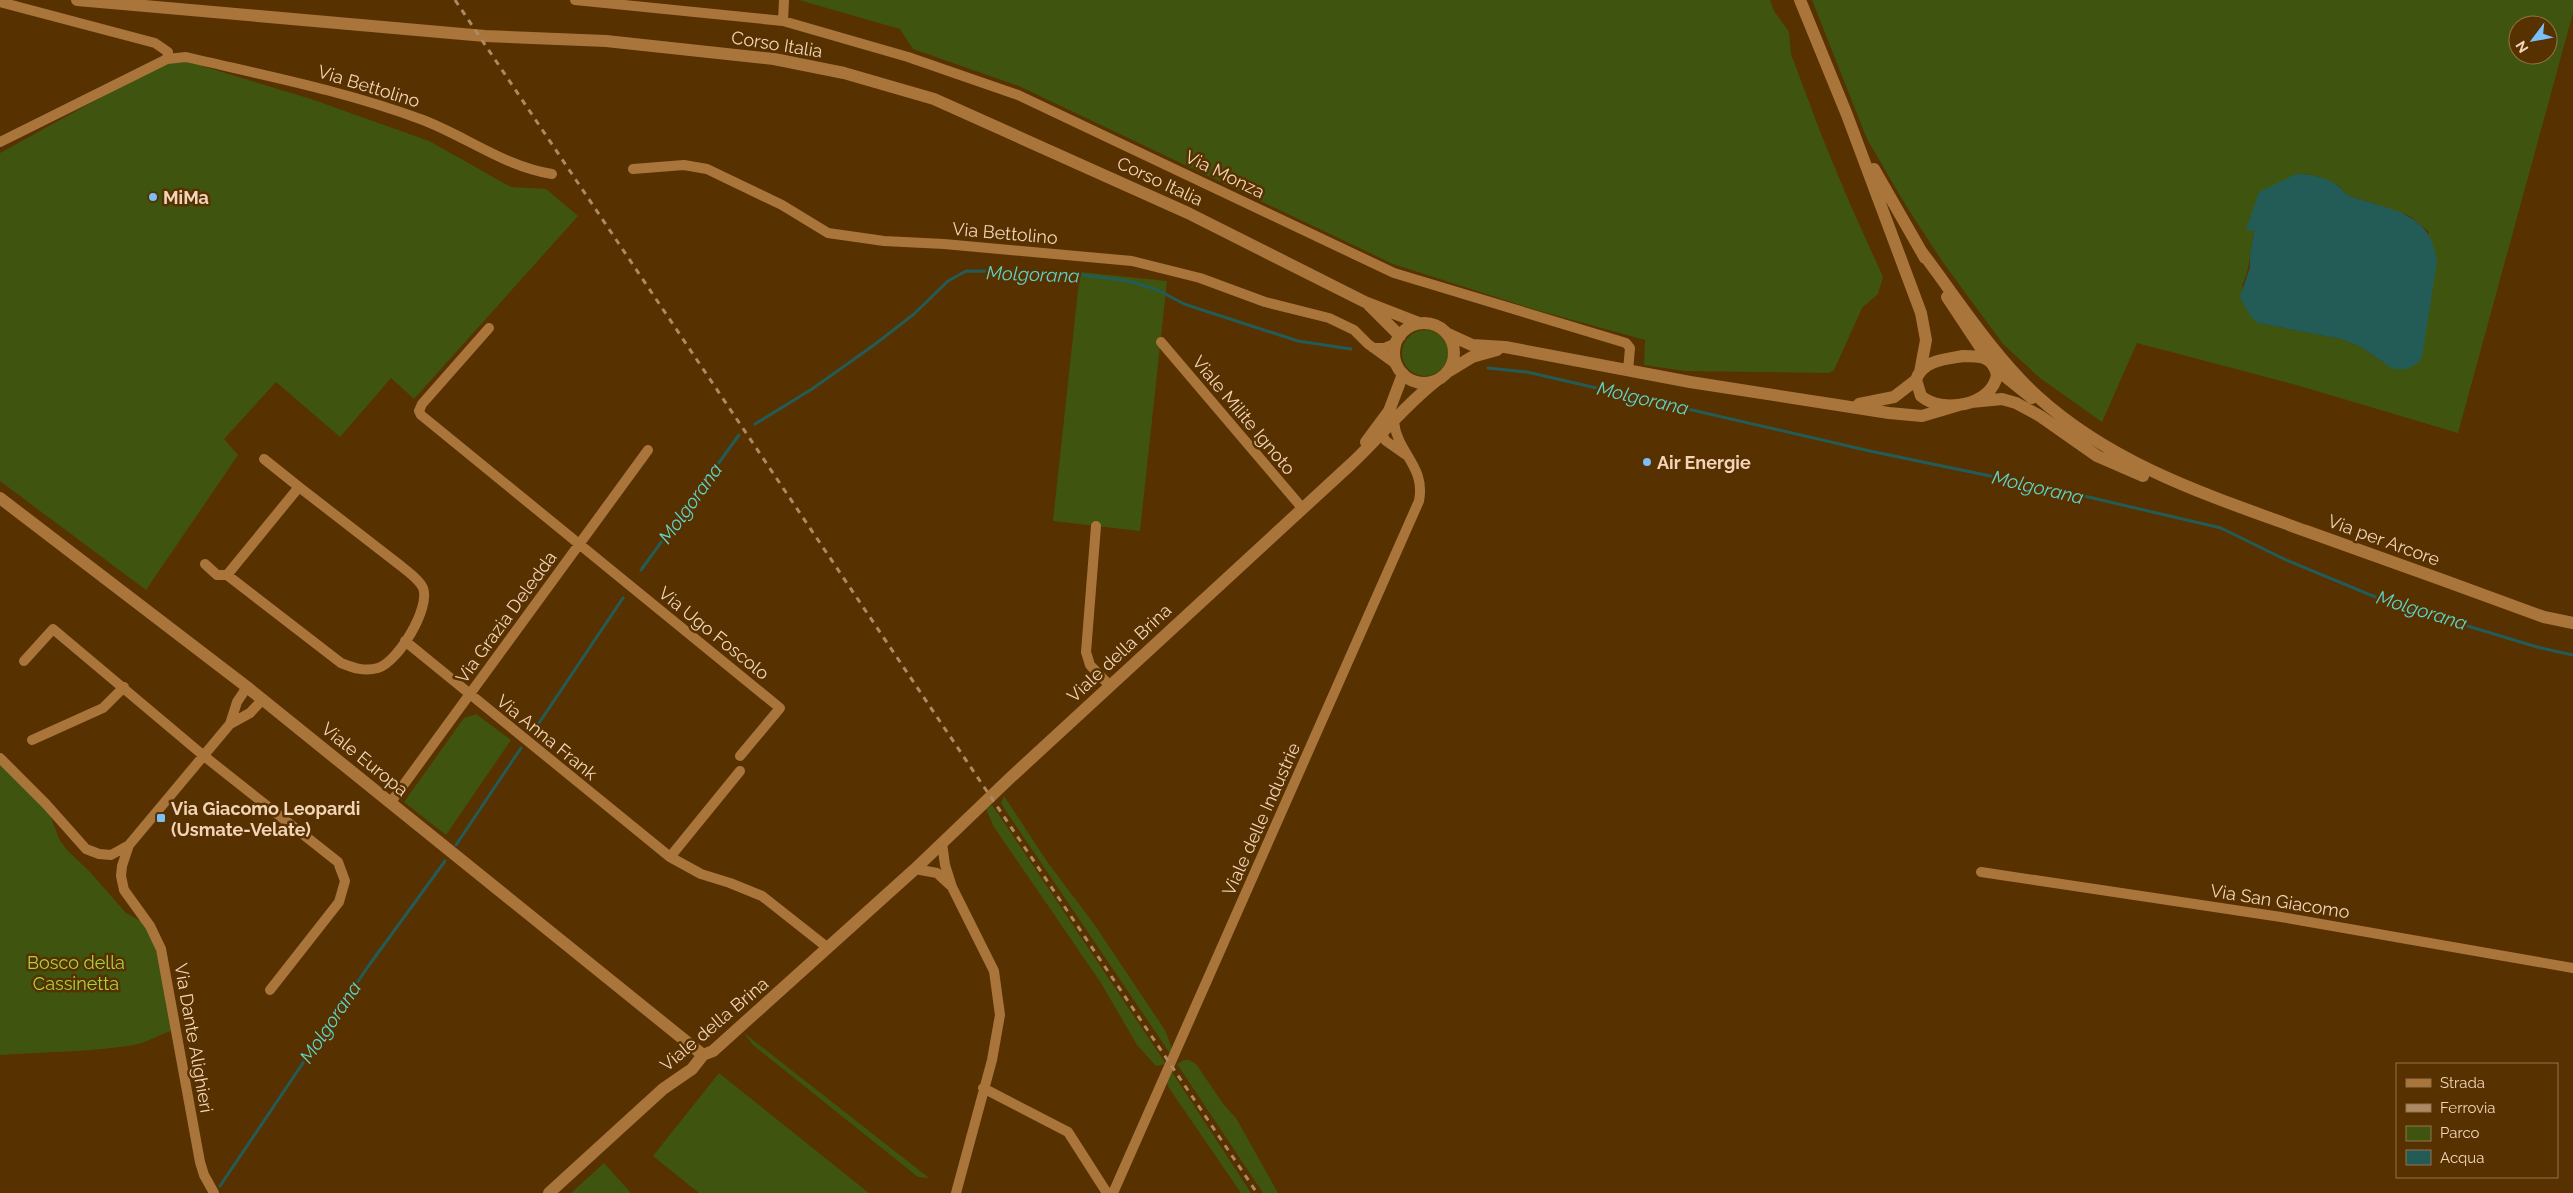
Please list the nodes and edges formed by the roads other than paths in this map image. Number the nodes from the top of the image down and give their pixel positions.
1 (77, 0) edge
2 (575, 0) edge
3 (784, 0) edge
4 (1800, 0) edge
5 (0, 2) edge
6 (782, 22) junction
7 (167, 59) junction
8 (1847, 115) junction
9 (0, 142) edge
10 (633, 169) dead end
11 (552, 174) dead end
12 (1921, 251) junction
13 (1365, 302) junction
14 (1419, 324) junction
15 (489, 328) dead end
16 (1448, 334) junction
17 (1398, 339) junction
18 (1161, 342) dead end
19 (1505, 347) junction
20 (1373, 348) junction
21 (1992, 364) junction
22 (1400, 370) junction
23 (1449, 371) junction
24 (1628, 371) junction
25 (1918, 376) junction
26 (1436, 381) junction
27 (1965, 404) junction
28 (1844, 406) junction
29 (1391, 416) junction
30 (2074, 426) junction
31 (1382, 435) junction
32 (648, 450) dead end
33 (1409, 457) junction
34 (264, 459) dead end
35 (1350, 465) junction
36 (2184, 486) junction
37 (298, 487) junction
38 (0, 498) edge
39 (1302, 509) junction
40 (1096, 526) dead end
41 (580, 543) junction
42 (205, 564) dead end
43 (228, 575) junction
44 (2573, 623) edge
45 (405, 641) junction
46 (24, 661) dead end
47 (1110, 686) junction
48 (124, 687) junction
49 (247, 687) junction
50 (470, 695) junction
51 (262, 699) junction
52 (230, 724) junction
53 (32, 740) dead end
54 (204, 756) junction
55 (740, 756) dead end
56 (0, 758) edge
57 (740, 771) dead end
58 (391, 802) junction
59 (942, 843) junction
60 (129, 845) junction
61 (670, 857) junction
62 (915, 869) junction
63 (1982, 872) dead end
64 (952, 887) junction
65 (828, 948) junction
66 (2573, 968) edge
67 (270, 990) dead end
68 (703, 1055) junction
69 (983, 1088) junction
70 (214, 1193) edge
71 (549, 1193) edge
72 (956, 1193) edge
73 (1107, 1193) edge
74 (1113, 1193) edge

1 - 13 main road, Corso Italia
2 - 6 street, Via Monza
3 - 6 street
4 - 8 main road
5 - 7 street
6 - 24 street, Via Monza
7 - 9 street
7 - 11 street, Via Bettolino
8 - 12 main road
8 - 25 main road
10 - 20 street, Via Bettolino
12 - 21 main road
12 - 30 main road
13 - 14 main road, Corso Italia
13 - 17 main road
14 - 16 main road
14 - 17 main road
15 - 41 street
16 - 19 main road
16 - 23 main road
17 - 20 street
17 - 22 main road
18 - 39 street, Viale Milite Ignoto
19 - 23 main road
19 - 24 main road
20 - 22 street, Via Bettolino
21 - 25 main road
21 - 27 main road
21 - 30 main road
22 - 26 main road
22 - 29 main road, Viale della Brina
23 - 26 main road
24 - 28 main road
25 - 27 main road
25 - 28 main road
26 - 29 main road, Viale della Brina
27 - 28 main road
27 - 36 main road
29 - 31 main road, Viale della Brina
29 - 33 street, Viale delle Industrie
29 - 35 main road, Viale della Brina
30 - 36 main road
31 - 33 street, Viale delle Industrie
31 - 35 main road, Viale della Brina
32 - 41 street, Via Grazia Deledda
33 - 74 street, Viale delle Industrie
34 - 37 street
35 - 39 main road, Viale della Brina
36 - 44 main road, Via per Arcore
37 - 43 street
37 - 45 street
38 - 49 main road, Viale Europa
39 - 47 main road, Viale della Brina
40 - 47 street
41 - 50 street, Via Grazia Deledda
41 - 55 street, Via Ugo Foscolo
42 - 43 street
43 - 45 street
45 - 50 street, Via Anna Frank
46 - 48 street
47 - 59 main road, Viale della Brina
48 - 53 street
48 - 54 street
49 - 51 main road, Viale Europa
49 - 52 street
50 - 58 street, Via Grazia Deledda
50 - 61 street, Via Anna Frank
51 - 52 street
51 - 58 main road, Viale Europa
52 - 54 street
54 - 60 street
54 - 67 street
56 - 60 street
57 - 61 street
58 - 68 main road, Viale Europa
59 - 62 main road, Viale della Brina
59 - 64 street
60 - 70 street, Via Dante Alighieri
61 - 65 street, Via Anna Frank
62 - 64 street
62 - 65 main road, Viale della Brina
63 - 66 street, Via San Giacomo
64 - 69 street
65 - 68 main road, Viale della Brina
68 - 71 main road, Viale della Brina
69 - 72 street
69 - 73 street

